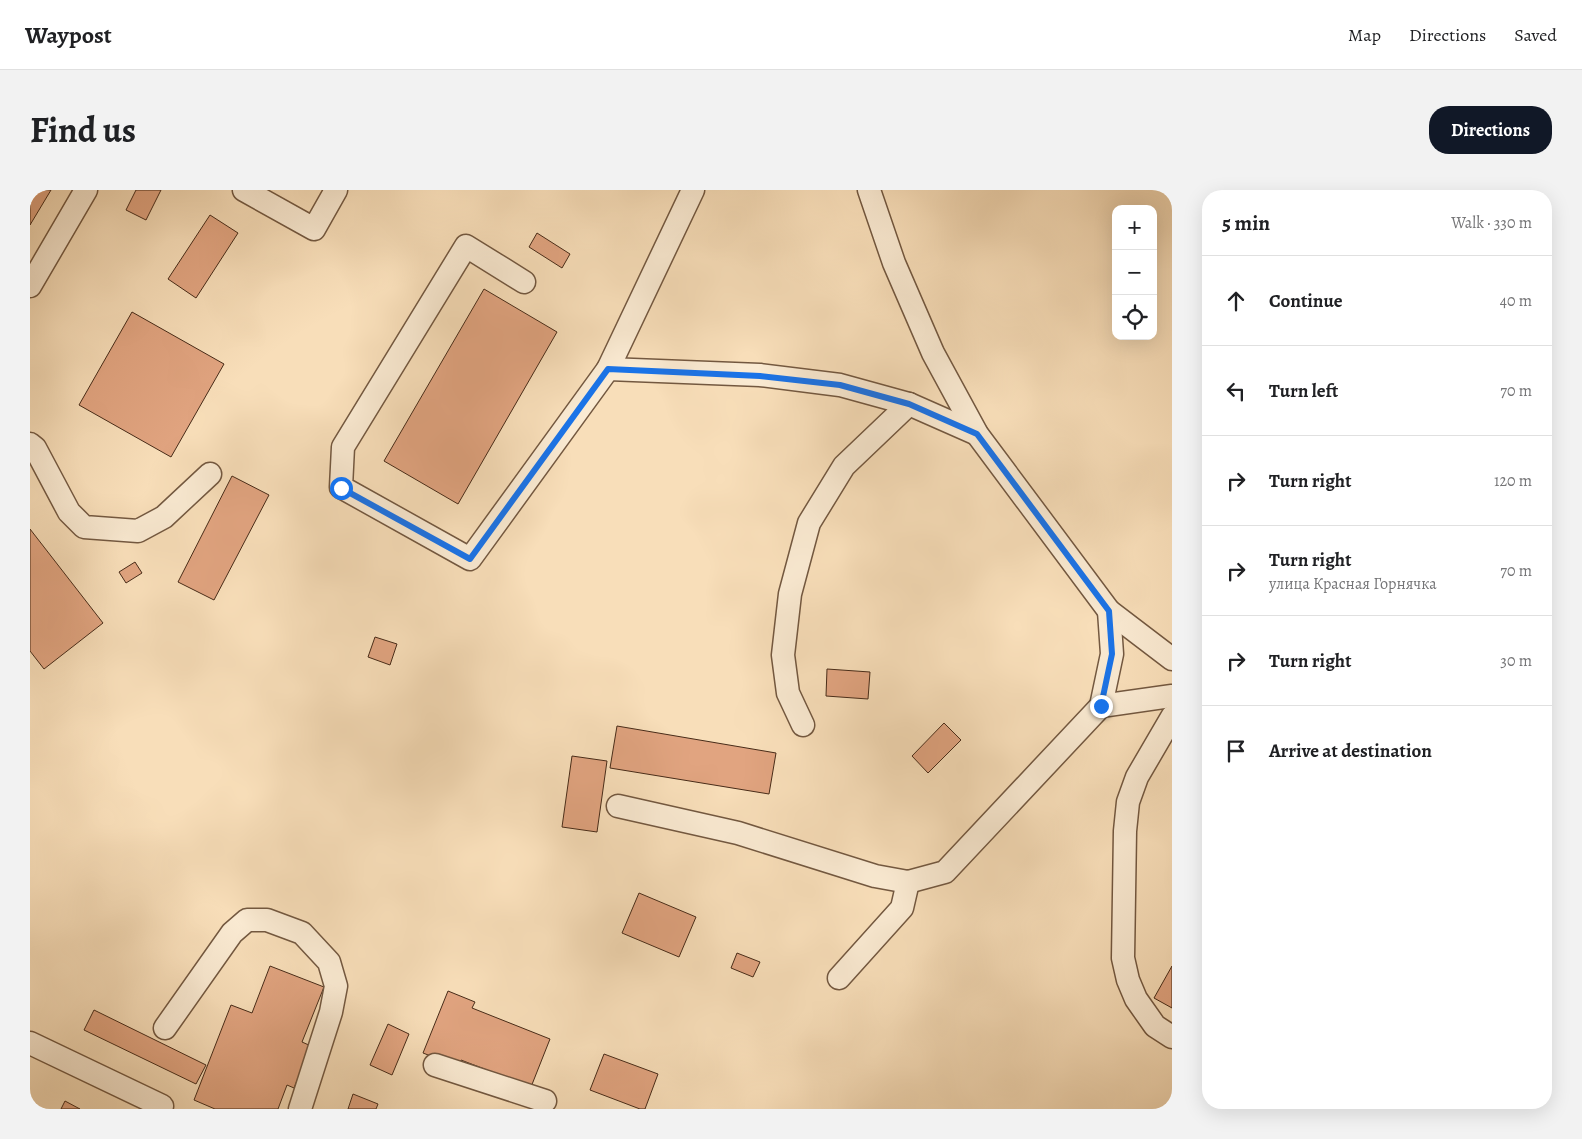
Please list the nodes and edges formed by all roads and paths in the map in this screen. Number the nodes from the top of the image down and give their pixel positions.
1 (86, 190) edge
2 (244, 190) edge
3 (336, 190) edge
4 (693, 190) edge
5 (869, 190) edge
6 (524, 282) dead end
7 (30, 286) edge
8 (608, 369) junction
9 (909, 404) junction
10 (977, 434) junction
11 (30, 444) edge
12 (210, 474) dead end
13 (1109, 611) junction
14 (1172, 659) edge
15 (1172, 696) edge
16 (1101, 706) junction
17 (1172, 717) edge
18 (803, 725) dead end
19 (618, 806) dead end
20 (908, 882) junction
21 (839, 978) dead end
22 (165, 1028) dead end
23 (1172, 1037) edge
24 (30, 1043) edge
25 (435, 1065) dead end
26 (550, 1107) edge
27 (161, 1109) edge
28 (300, 1109) edge

1 - 7 street
2 - 3 street
4 - 8 street
5 - 10 street
6 - 8 street
8 - 9 street
9 - 10 street
9 - 18 street
10 - 13 street
11 - 12 street
13 - 14 street
13 - 16 street
15 - 16 street
16 - 20 street
17 - 23 street
19 - 20 street
20 - 21 street
22 - 28 street
24 - 27 street
25 - 26 street

